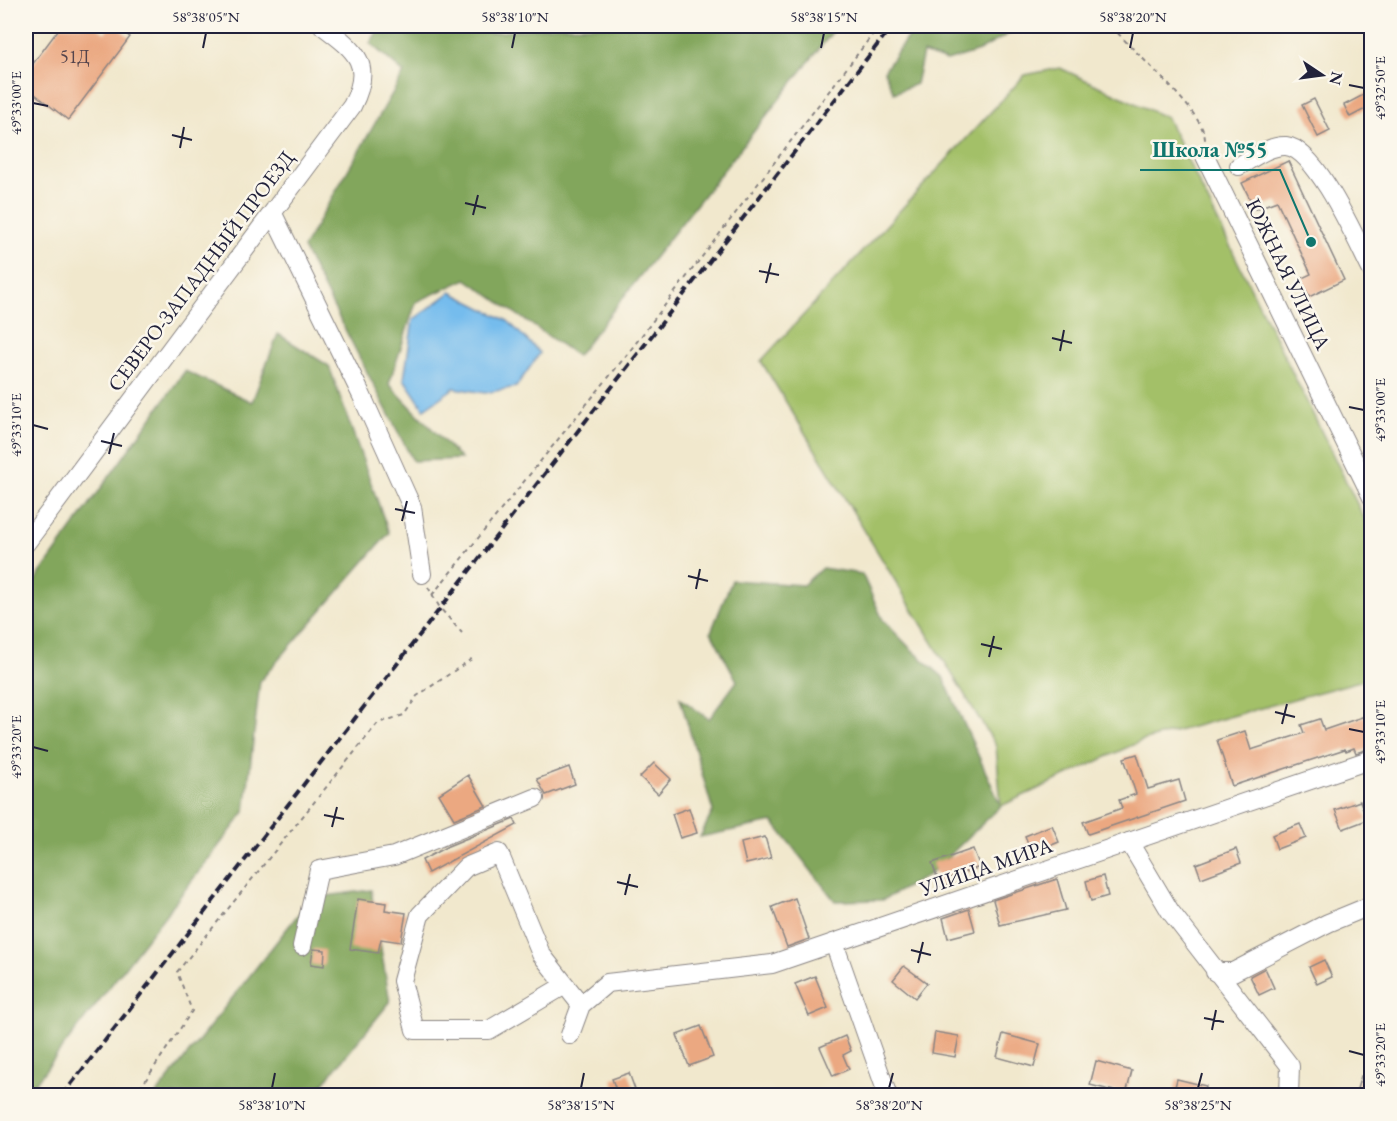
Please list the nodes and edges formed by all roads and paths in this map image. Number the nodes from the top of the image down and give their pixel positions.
1 (323, 26) edge
2 (879, 26) edge
3 (1112, 26) edge
4 (1205, 156) joint
5 (1239, 166) dead end
6 (273, 214) junction
7 (1371, 271) edge
8 (1371, 496) edge
9 (26, 543) edge
10 (422, 574) joint
11 (432, 595) junction
12 (462, 633) dead end
13 (473, 658) dead end
14 (1371, 759) edge
15 (535, 798) dead end
16 (1129, 842) junction
17 (1371, 905) edge
18 (834, 943) junction
19 (302, 945) dead end
20 (1215, 972) junction
21 (565, 985) junction
22 (580, 1005) junction
23 (570, 1035) dead end
24 (135, 1095) edge
25 (888, 1095) edge
26 (1289, 1095) edge

1 - 6 street, СЕВЕРО-ЗАПАДНЫЙ ПРОЕЗД
2 - 11 path
3 - 4 path
4 - 8 street, ЮЖНАЯ УЛИЦА
5 - 7 street
6 - 9 street, СЕВЕРО-ЗАПАДНЫЙ ПРОЕЗД
6 - 10 street
10 - 11 path
11 - 12 path
13 - 24 path
14 - 16 street, УЛИЦА МИРА
15 - 19 street
16 - 18 street, УЛИЦА МИРА
16 - 20 street
17 - 20 street
18 - 22 street, УЛИЦА МИРА
18 - 25 street
20 - 26 street
21 - 21 street
21 - 22 street
22 - 23 street

